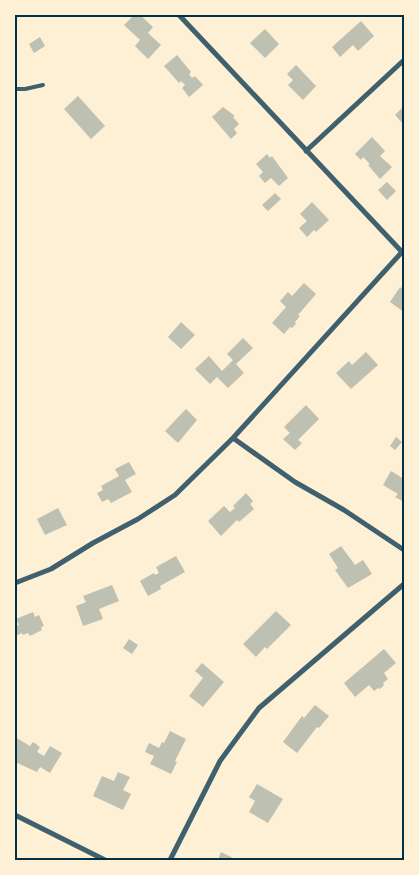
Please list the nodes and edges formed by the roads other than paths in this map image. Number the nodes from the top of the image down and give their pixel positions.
1 (179, 15) edge
2 (404, 60) edge
3 (43, 85) dead end
4 (15, 89) edge
5 (306, 151) junction
6 (403, 253) edge
7 (233, 438) junction
8 (404, 550) edge
9 (15, 583) edge
10 (404, 584) edge
11 (15, 815) edge
12 (105, 860) edge
13 (170, 860) edge

1 - 5 street
2 - 5 street
3 - 4 lane
5 - 6 street
6 - 7 street
7 - 8 street
7 - 9 street
10 - 13 street
11 - 12 street

